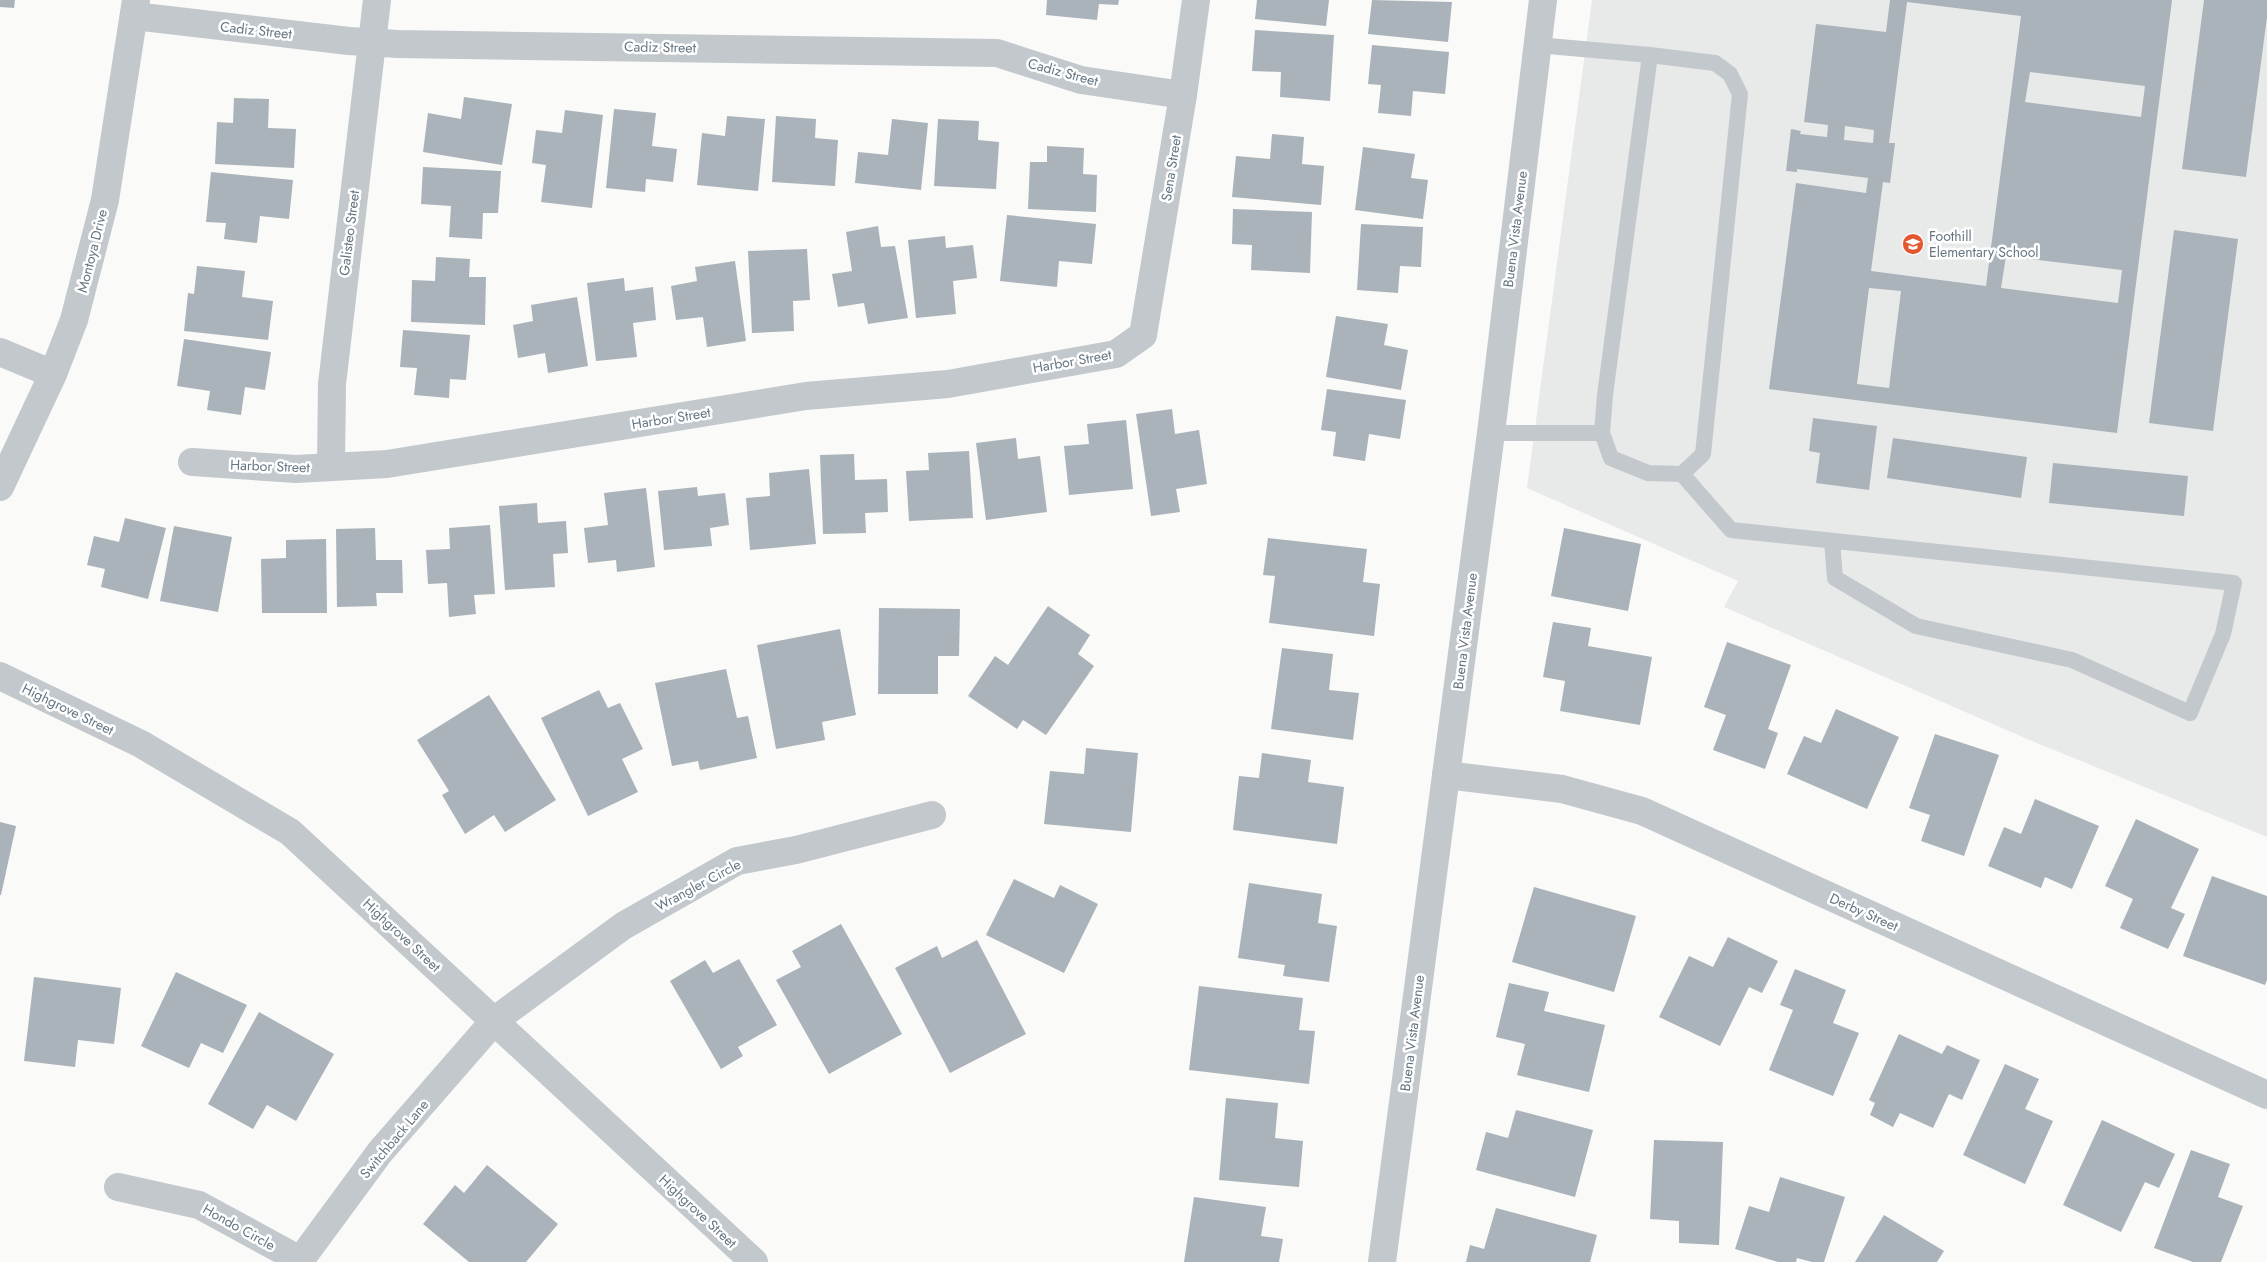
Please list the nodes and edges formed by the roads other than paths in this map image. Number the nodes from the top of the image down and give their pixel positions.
1 (377, 0) edge
2 (1196, 0) edge
3 (1543, 0) edge
4 (135, 8) edge
5 (371, 42) junction
6 (1537, 45) junction
7 (1650, 55) junction
8 (1183, 95) junction
9 (1143, 336) joint
10 (0, 352) edge
11 (53, 374) junction
12 (1491, 433) junction
13 (1602, 433) junction
14 (192, 462) dead end
15 (331, 466) junction
16 (1682, 474) junction
17 (0, 488) edge
18 (1832, 541) junction
19 (0, 676) edge
20 (1446, 775) junction
21 (932, 815) dead end
22 (495, 1020) junction
23 (2267, 1095) edge
24 (118, 1186) dead end
25 (299, 1261) edge
26 (754, 1262) edge
27 (1382, 1262) edge

1 - 5 street, Galisteo Street
2 - 8 street, Sena Street
3 - 6 street, Buena Vista Avenue
4 - 5 street, Cadiz Street
4 - 11 street, Montoya Drive
5 - 8 street, Cadiz Street
5 - 15 street, Galisteo Street
6 - 7 lane
6 - 12 street, Buena Vista Avenue
7 - 13 lane
7 - 16 lane
8 - 9 street, Sena Street
9 - 15 street, Harbor Street
10 - 11 street
11 - 17 street, Montoya Drive
12 - 13 lane
12 - 20 street, Buena Vista Avenue
13 - 16 lane
14 - 15 street, Harbor Street
16 - 18 lane
18 - 18 lane
19 - 22 street, Highgrove Street
20 - 23 street, Derby Street
20 - 27 street, Buena Vista Avenue
21 - 22 street, Wrangler Circle
22 - 25 street, Switchback Lane
22 - 26 street, Highgrove Street
24 - 25 street, Hondo Circle

